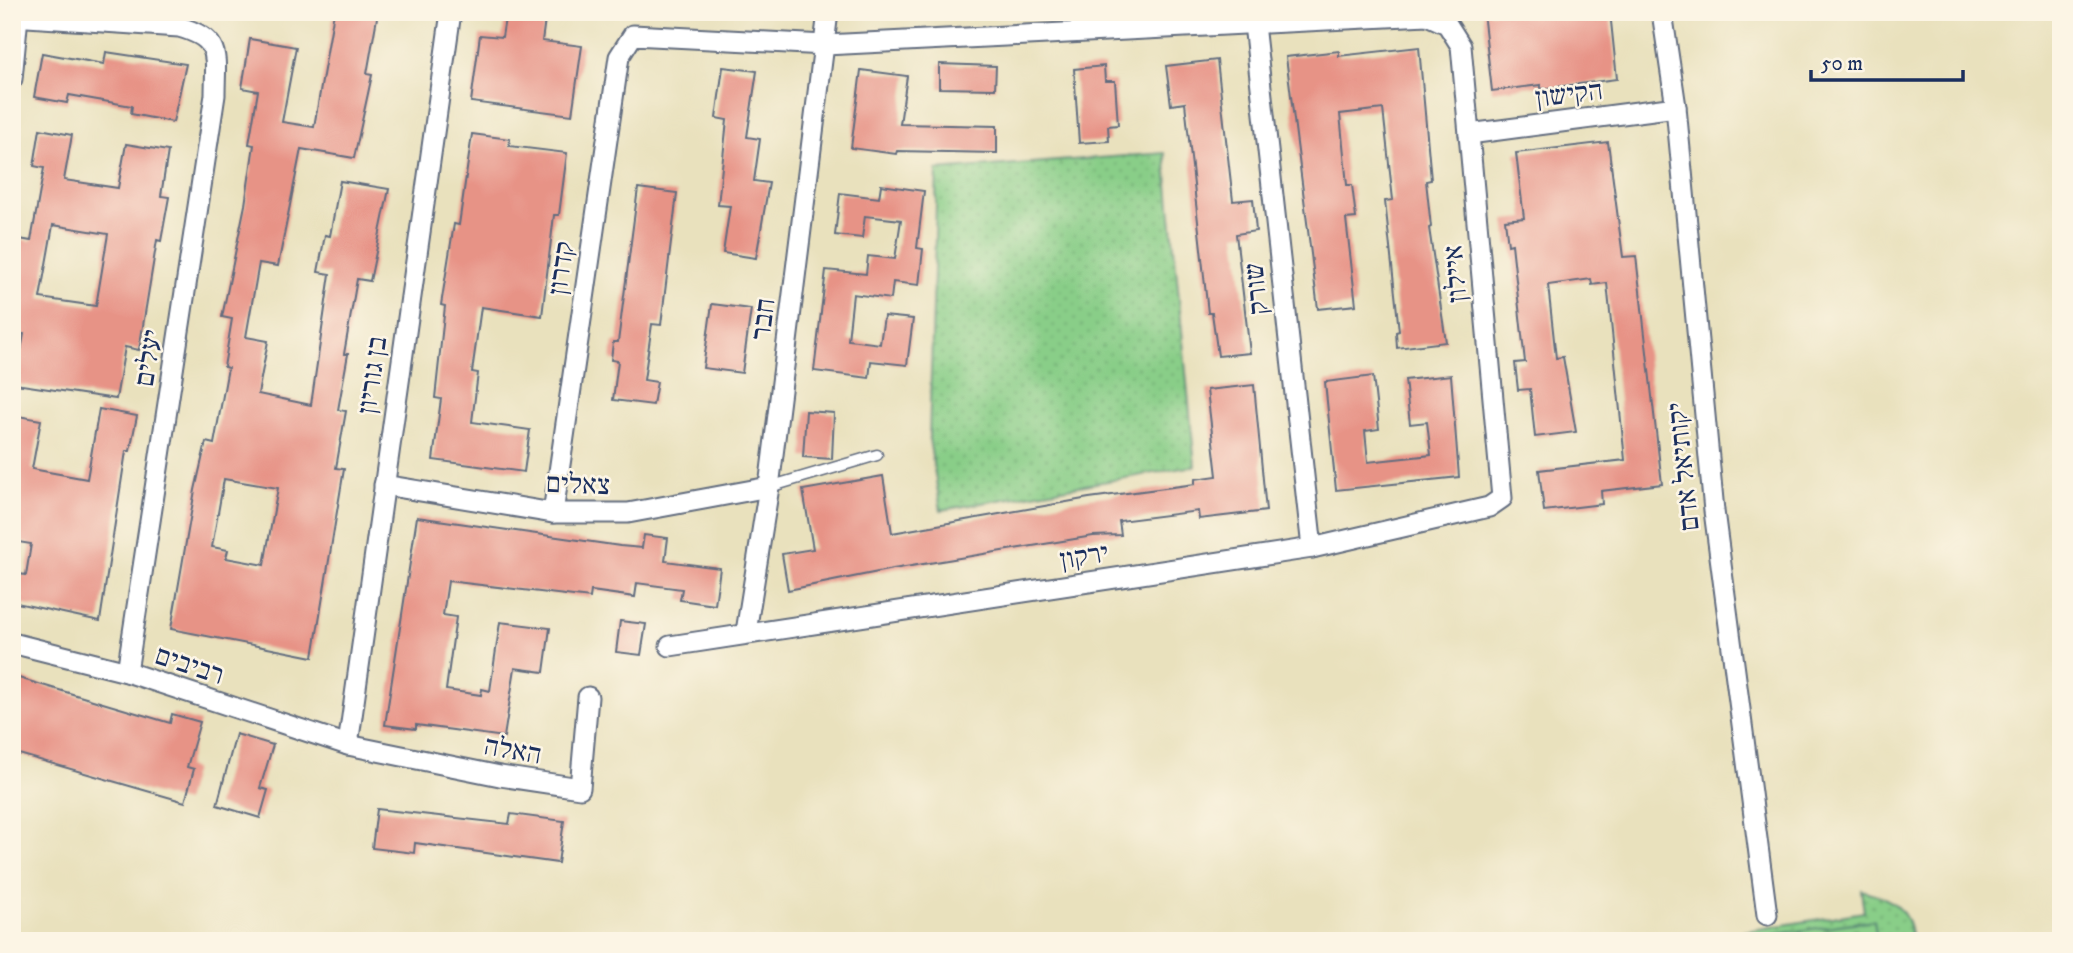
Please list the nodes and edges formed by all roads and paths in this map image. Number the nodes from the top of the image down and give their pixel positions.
1 (451, 12) edge
2 (828, 12) edge
3 (1662, 12) edge
4 (15, 16) edge
5 (1254, 24) junction
6 (825, 45) junction
7 (12, 79) edge
8 (1676, 107) junction
9 (1469, 134) junction
10 (877, 455) dead end
11 (384, 485) junction
12 (769, 487) junction
13 (1502, 498) joint
14 (553, 513) junction
15 (1312, 548) junction
16 (746, 632) junction
17 (12, 643) edge
18 (670, 646) dead end
19 (127, 672) junction
20 (588, 697) dead end
21 (348, 745) junction
22 (1767, 915) dead end

1 - 11 street, בן גוריון
2 - 6 street, חבר
3 - 8 street, יקותיאל אדם
4 - 7 street
4 - 19 street, יעלים
5 - 6 street
5 - 9 street, איילון
5 - 15 street, שורק
6 - 12 street, חבר
6 - 14 street, קדרון
8 - 9 street, הקישון
8 - 22 street, יקותיאל אדם
9 - 13 street, איילון
10 - 12 lane
11 - 14 street, צאלים
11 - 21 street, בן גוריון
12 - 14 street, צאלים
12 - 16 street, חבר
13 - 15 street, ירקון
15 - 16 street, ירקון
16 - 18 street, ירקון
17 - 19 street, רביבים
19 - 21 street, רביבים
20 - 21 street, האלה

